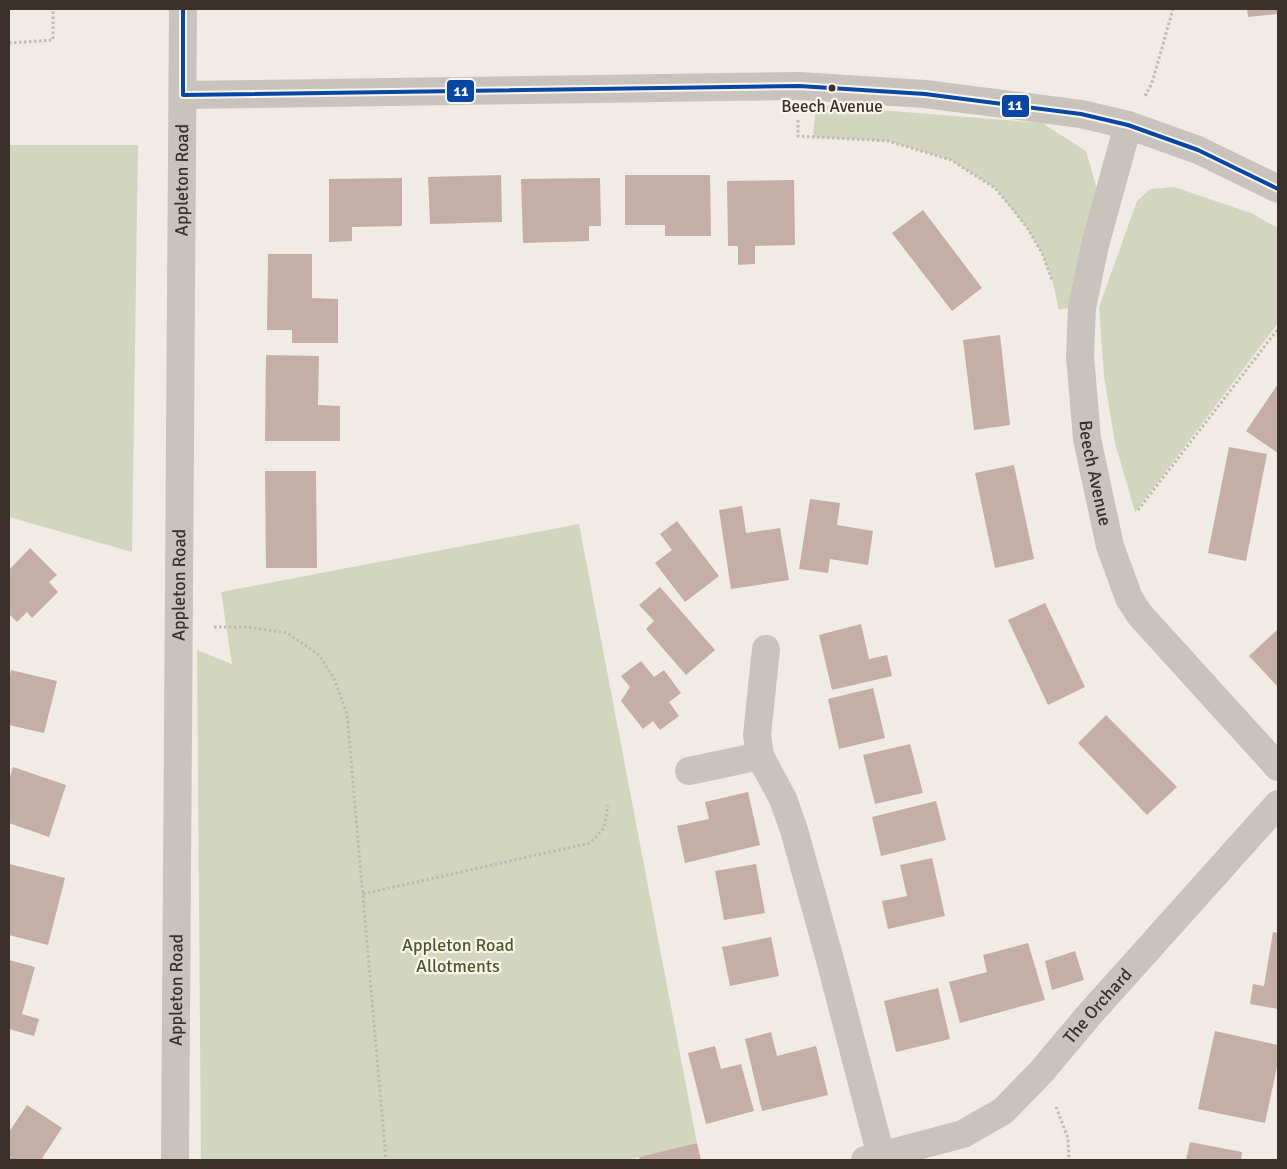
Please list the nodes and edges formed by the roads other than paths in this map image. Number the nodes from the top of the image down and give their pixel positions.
1 (183, 9) edge
2 (182, 95) junction
3 (1128, 125) junction
4 (1278, 189) edge
5 (766, 649) dead end
6 (760, 756) junction
7 (1278, 767) edge
8 (689, 771) dead end
9 (1278, 804) edge
10 (873, 1158) edge
11 (175, 1160) edge

1 - 2 street, Appleton Road
2 - 3 street
2 - 11 street, Appleton Road
3 - 4 street
3 - 7 street, Beech Avenue
5 - 6 street, The Orchard
6 - 8 street
6 - 10 street, The Orchard
9 - 10 street, The Orchard

